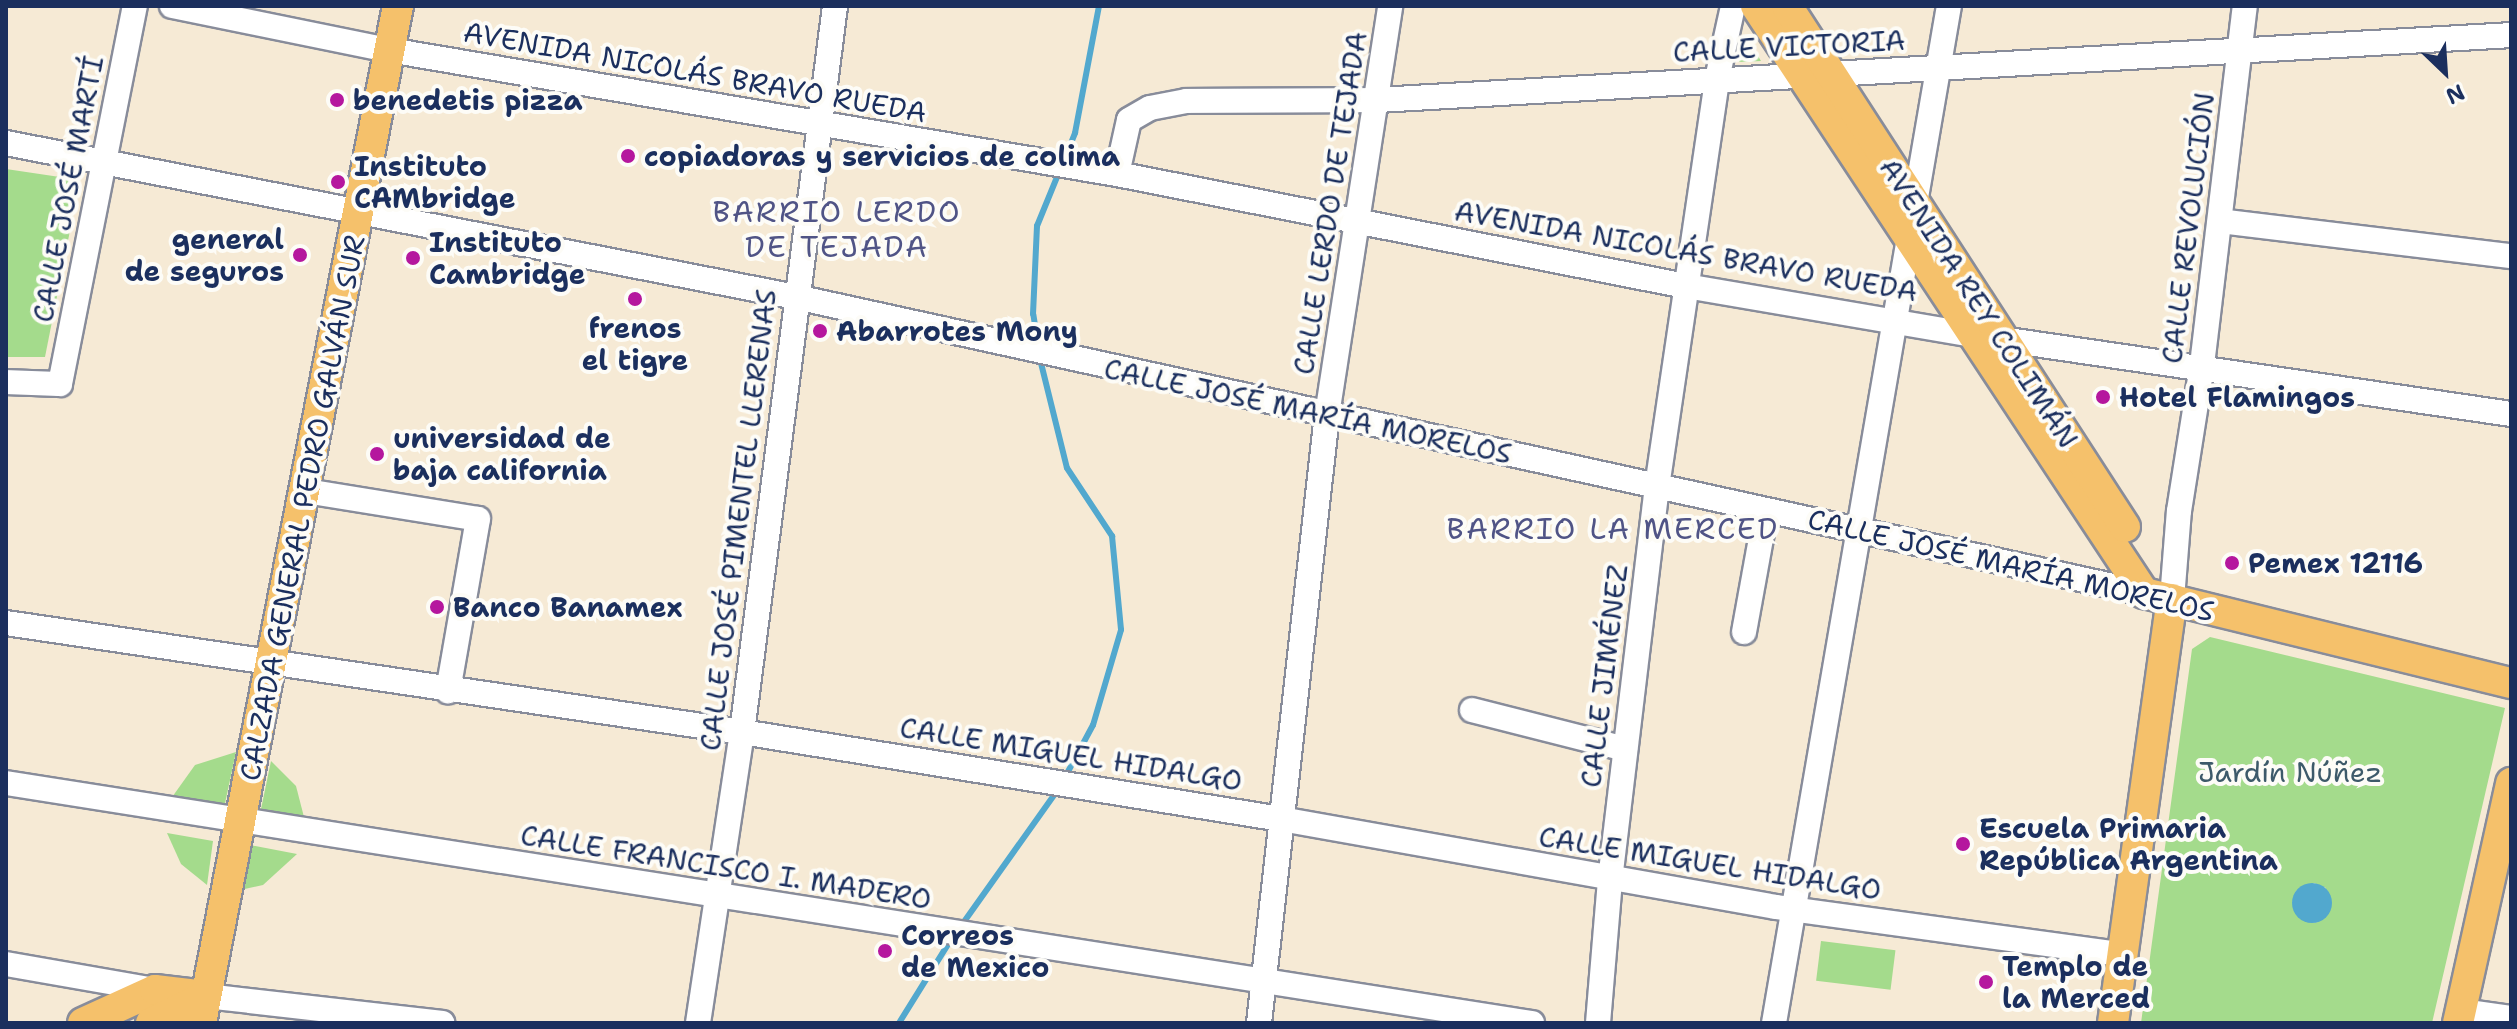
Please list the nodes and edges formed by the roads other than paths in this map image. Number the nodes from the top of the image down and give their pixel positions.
1 (135, 6) edge
2 (172, 6) edge
3 (398, 6) edge
4 (835, 6) edge
5 (1390, 6) edge
6 (1733, 6) edge
7 (1756, 6) edge
8 (1787, 6) edge
9 (1949, 6) edge
10 (2245, 6) edge
11 (2511, 35) edge
12 (389, 50) junction
13 (2238, 52) junction
14 (1938, 70) junction
15 (1817, 75) junction
16 (1717, 79) junction
17 (1378, 100) junction
18 (821, 123) junction
19 (6, 143) edge
20 (104, 162) junction
21 (1117, 174) junction
22 (1915, 203) junction
23 (359, 210) junction
24 (1357, 220) junction
25 (2220, 221) junction
26 (1909, 238) junction
27 (2511, 256) edge
28 (1686, 286) junction
29 (796, 297) junction
30 (1896, 318) junction
31 (1988, 337) junction
32 (2202, 365) junction
33 (6, 382) edge
34 (2511, 414) edge
35 (1327, 415) junction
36 (1657, 487) junction
37 (306, 491) junction
38 (1766, 511) junction
39 (1862, 531) junction
40 (2158, 596) junction
41 (6, 623) edge
42 (1744, 632) dead end
43 (272, 666) junction
44 (2511, 683) edge
45 (448, 691) junction
46 (1472, 710) dead end
47 (742, 732) junction
48 (1625, 749) junction
49 (6, 783) edge
50 (2511, 783) edge
51 (1281, 819) junction
52 (243, 821) junction
53 (1610, 880) junction
54 (719, 899) junction
55 (1792, 909) junction
56 (2125, 955) junction
57 (6, 964) edge
58 (1263, 982) junction
59 (179, 1012) edge
60 (2460, 1017) edge
61 (2511, 1018) edge
62 (83, 1023) edge
63 (442, 1023) edge
64 (698, 1023) edge
65 (1259, 1023) edge
66 (1532, 1023) edge
67 (1598, 1023) edge
68 (1774, 1023) edge
69 (2113, 1023) edge

1 - 20 street, CALLE JOSÉ MARTÍ
2 - 12 street, AVENIDA NICOLÁS BRAVO RUEDA
3 - 12 main road, CALZADA GENERAL PEDRO GALVÁN SUR
4 - 18 street, CALLE JOSÉ PIMENTEL LLERENAS
5 - 17 street, CALLE LERDO DE TEJADA
6 - 16 street, CALLE JIMÉNEZ
7 - 15 main road, AVENIDA REY COLIMÁN
8 - 15 main road, AVENIDA REY COLIMÁN
9 - 14 street
10 - 13 street, CALLE REVOLUCIÓN
11 - 13 street, CALLE VICTORIA
12 - 18 street, AVENIDA NICOLÁS BRAVO RUEDA
12 - 23 main road, CALZADA GENERAL PEDRO GALVÁN SUR
13 - 14 street, CALLE VICTORIA
13 - 25 street, CALLE REVOLUCIÓN
14 - 15 street, CALLE VICTORIA
14 - 22 street
15 - 16 street, CALLE VICTORIA
15 - 22 main road, AVENIDA REY COLIMÁN
15 - 26 main road, AVENIDA REY COLIMÁN
16 - 17 street, CALLE VICTORIA
16 - 28 street, CALLE JIMÉNEZ
17 - 21 street, CALLE VICTORIA
17 - 24 street, CALLE LERDO DE TEJADA
18 - 21 street, AVENIDA NICOLÁS BRAVO RUEDA
18 - 29 street, CALLE JOSÉ PIMENTEL LLERENAS
19 - 20 street, CALLE JOSÉ MARÍA MORELOS
20 - 23 street, CALLE JOSÉ MARÍA MORELOS
20 - 33 street, CALLE JOSÉ MARTÍ
21 - 24 street, AVENIDA NICOLÁS BRAVO RUEDA
22 - 26 street
22 - 31 main road, AVENIDA REY COLIMÁN
23 - 29 street, CALLE JOSÉ MARÍA MORELOS
23 - 37 main road, CALZADA GENERAL PEDRO GALVÁN SUR
24 - 28 street, AVENIDA NICOLÁS BRAVO RUEDA
24 - 35 street, CALLE LERDO DE TEJADA
25 - 27 street
25 - 32 street, CALLE REVOLUCIÓN
26 - 30 street
26 - 31 main road, AVENIDA REY COLIMÁN
28 - 30 street, AVENIDA NICOLÁS BRAVO RUEDA
28 - 36 street, CALLE JIMÉNEZ
29 - 35 street, CALLE JOSÉ MARÍA MORELOS
29 - 47 street, CALLE JOSÉ PIMENTEL LLERENAS
30 - 31 street, AVENIDA NICOLÁS BRAVO RUEDA
30 - 39 street
31 - 32 street, AVENIDA NICOLÁS BRAVO RUEDA
31 - 40 main road, AVENIDA REY COLIMÁN
32 - 34 street, AVENIDA NICOLÁS BRAVO RUEDA
32 - 40 street, CALLE REVOLUCIÓN
35 - 36 street, CALLE JOSÉ MARÍA MORELOS
35 - 51 street, CALLE LERDO DE TEJADA
36 - 38 street, CALLE JOSÉ MARÍA MORELOS
36 - 48 street, CALLE JIMÉNEZ
37 - 43 main road, CALZADA GENERAL PEDRO GALVÁN SUR
37 - 45 street
38 - 39 street, CALLE JOSÉ MARÍA MORELOS
38 - 42 street
39 - 40 street, CALLE JOSÉ MARÍA MORELOS
39 - 55 street
40 - 44 main road, CALLE JOSÉ MARÍA MORELOS
40 - 56 main road
41 - 43 street, CALLE MIGUEL HIDALGO
43 - 45 street, CALLE MIGUEL HIDALGO
43 - 52 main road, CALZADA GENERAL PEDRO GALVÁN SUR
45 - 47 street, CALLE MIGUEL HIDALGO
46 - 48 street
47 - 51 street, CALLE MIGUEL HIDALGO
47 - 54 street, CALLE JOSÉ PIMENTEL LLERENAS
48 - 53 street, CALLE JIMÉNEZ
49 - 52 street, CALLE FRANCISCO I. MADERO
50 - 60 main road
51 - 53 street, CALLE MIGUEL HIDALGO
51 - 58 street, CALLE LERDO DE TEJADA
52 - 54 street, CALLE FRANCISCO I. MADERO
52 - 59 main road, CALZADA GENERAL PEDRO GALVÁN SUR
53 - 55 street, CALLE MIGUEL HIDALGO
53 - 67 street, CALLE JIMÉNEZ
54 - 58 street, CALLE FRANCISCO I. MADERO
54 - 64 street, CALLE JOSÉ PIMENTEL LLERENAS
55 - 56 street, CALLE MIGUEL HIDALGO
55 - 68 street
56 - 69 main road
57 - 59 street
58 - 65 street, CALLE LERDO DE TEJADA
58 - 66 street, CALLE FRANCISCO I. MADERO
59 - 62 main road
59 - 63 street
60 - 61 street

